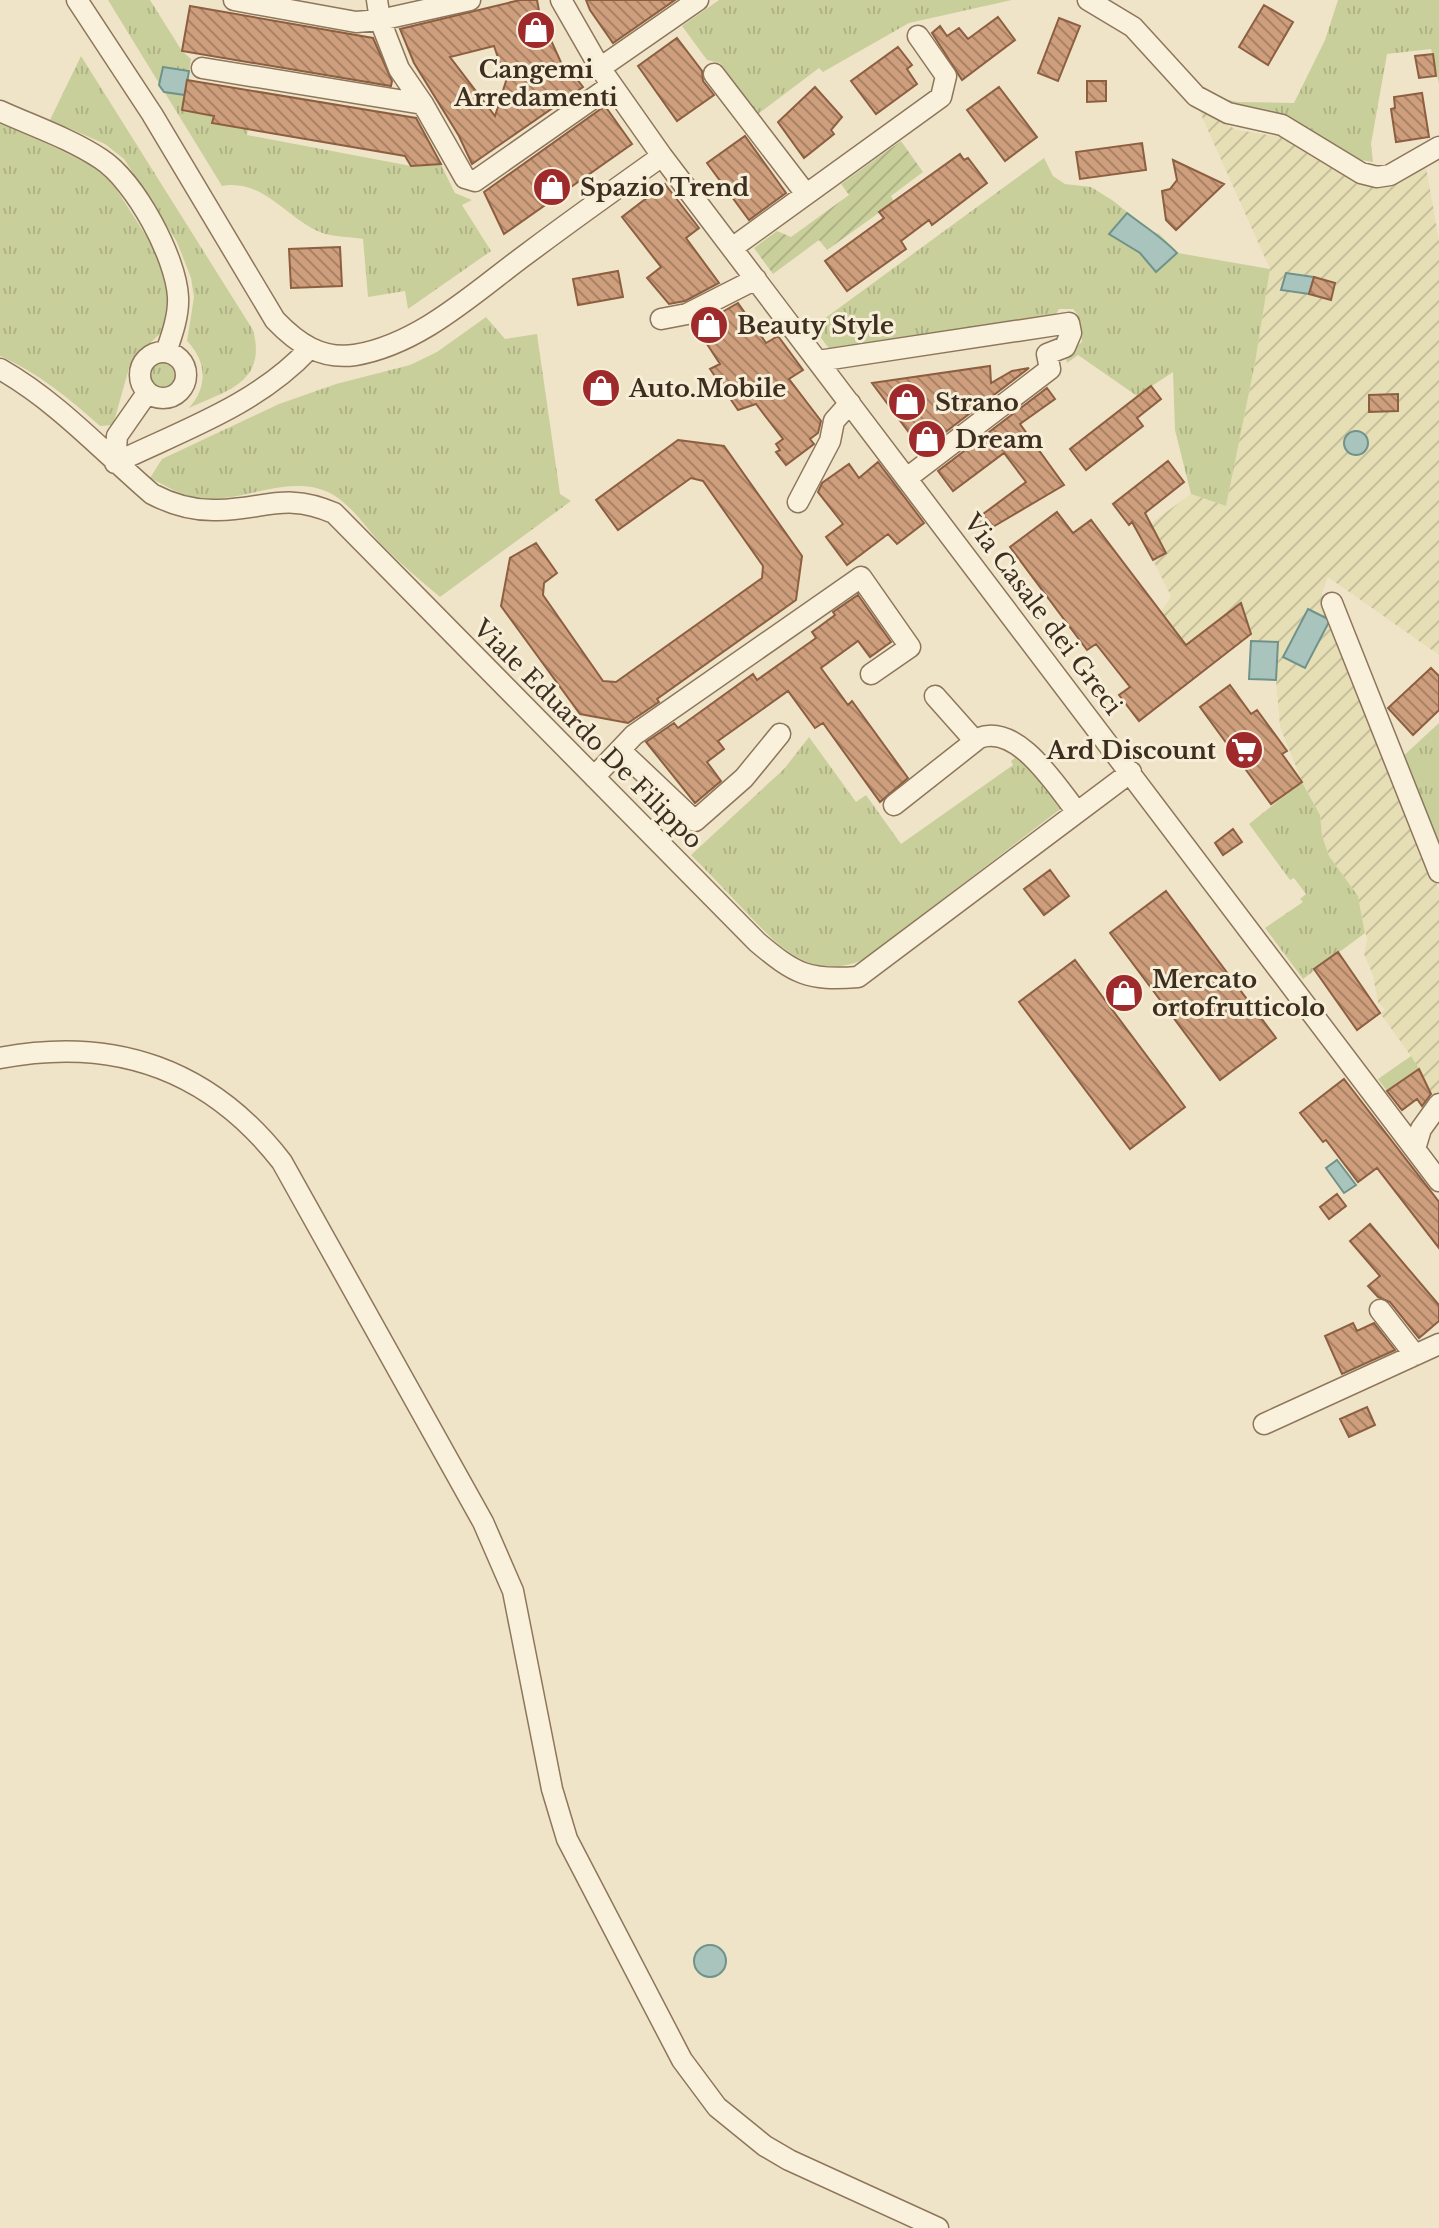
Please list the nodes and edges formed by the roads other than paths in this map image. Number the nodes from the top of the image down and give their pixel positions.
1 (77, 0) edge
2 (234, 0) edge
3 (470, 0) edge
4 (561, 0) edge
5 (698, 0) edge
6 (1088, 0) edge
7 (379, 10) edge
8 (918, 36) dead end
9 (202, 68) dead end
10 (714, 74) dead end
11 (606, 77) junction
12 (423, 104) junction
13 (0, 111) edge
14 (1439, 147) edge
15 (662, 156) junction
16 (806, 194) junction
17 (732, 248) junction
18 (756, 279) junction
19 (661, 319) dead end
20 (309, 349) junction
21 (166, 352) junction
22 (818, 361) junction
23 (0, 369) edge
24 (147, 393) junction
25 (850, 403) junction
26 (115, 463) junction
27 (907, 478) junction
28 (798, 502) dead end
29 (1332, 603) dead end
30 (871, 674) dead end
31 (935, 696) dead end
32 (780, 734) dead end
33 (975, 741) junction
34 (620, 750) junction
35 (1131, 772) junction
36 (594, 777) junction
37 (894, 805) dead end
38 (1077, 812) junction
39 (1439, 872) edge
40 (0, 1058) edge
41 (1439, 1104) edge
42 (1415, 1149) junction
43 (1439, 1181) edge
44 (1380, 1310) dead end
45 (1439, 1344) edge
46 (1415, 1355) junction
47 (1264, 1424) dead end
48 (938, 2228) edge

1 - 20 street
2 - 7 street
3 - 7 street
4 - 11 street, Via Casale dei Greci
5 - 11 street
6 - 14 street
7 - 12 street
8 - 16 street
9 - 12 street
10 - 16 street
11 - 12 street
11 - 15 street, Via Casale dei Greci
13 - 21 street
15 - 17 street, Via Casale dei Greci
15 - 20 street
16 - 17 street
17 - 18 street, Via Casale dei Greci
18 - 19 street
18 - 22 street, Via Casale dei Greci
20 - 26 street
21 - 24 street
21 - 24 street
22 - 25 street, Via Casale dei Greci
22 - 27 street
23 - 26 street, Viale Eduardo De Filippo
24 - 26 street
25 - 27 street, Via Casale dei Greci
25 - 28 street
26 - 36 street, Viale Eduardo De Filippo
27 - 35 street, Via Casale dei Greci
29 - 39 street
30 - 34 street
31 - 33 street
32 - 34 street
33 - 37 street
33 - 38 street
34 - 36 street
35 - 38 street, Viale Eduardo De Filippo
35 - 42 street, Via Casale dei Greci
36 - 38 street, Viale Eduardo De Filippo
40 - 48 street
41 - 42 street
42 - 43 street, Via Casale dei Greci
44 - 46 street
45 - 46 street
46 - 47 street

